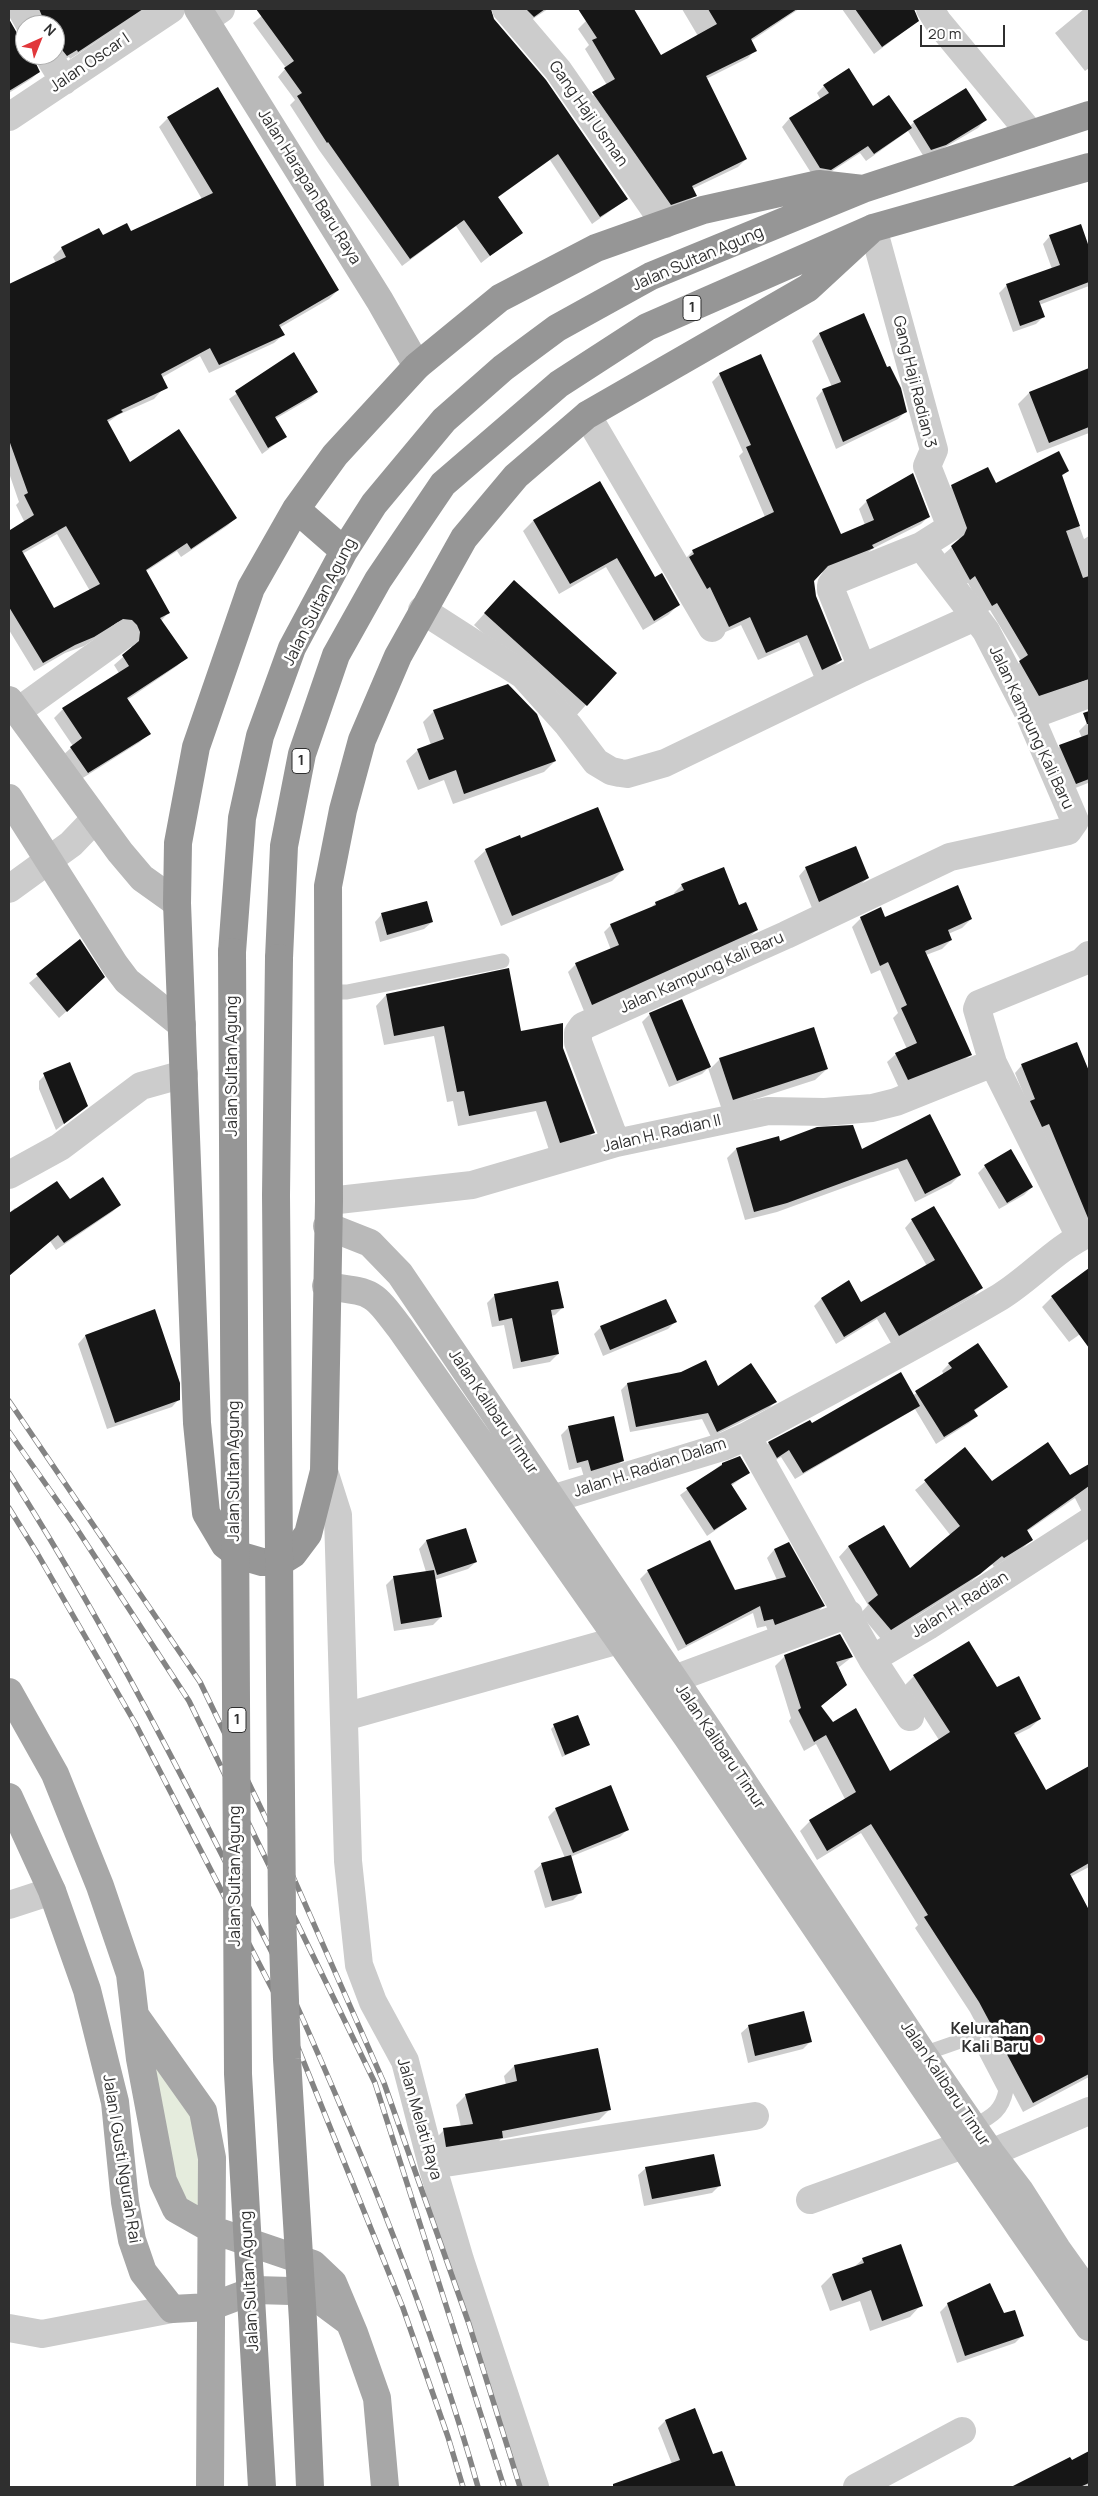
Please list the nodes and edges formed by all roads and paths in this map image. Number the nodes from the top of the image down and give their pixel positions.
1 (171, 9) edge
2 (506, 9) edge
3 (930, 9) edge
4 (208, 12) edge
5 (54, 65) edge
6 (64, 81) junction
7 (1089, 115) edge
8 (9, 116) edge
9 (1031, 134) junction
10 (1089, 167) edge
11 (863, 189) junction
12 (665, 224) junction
13 (873, 228) junction
14 (417, 366) junction
15 (587, 415) junction
16 (296, 509) junction
17 (921, 546) junction
18 (344, 551) junction
19 (422, 610) junction
20 (975, 617) junction
21 (712, 628) dead end
22 (124, 634) dead end
23 (862, 668) junction
24 (1089, 694) edge
25 (13, 706) edge
26 (1030, 716) junction
27 (9, 798) edge
28 (95, 819) junction
29 (58, 853) junction
30 (9, 889) edge
31 (178, 903) junction
32 (1089, 955) edge
33 (502, 961) dead end
34 (327, 992) junction
35 (182, 1025) junction
36 (993, 1062) junction
37 (184, 1074) junction
38 (616, 1143) junction
39 (9, 1175) edge
40 (328, 1214) junction
41 (1085, 1235) edge
42 (326, 1286) junction
43 (747, 1436) junction
44 (324, 1471) junction
45 (552, 1499) junction
46 (1089, 1522) edge
47 (848, 1614) junction
48 (619, 1640) junction
49 (872, 1659) junction
50 (674, 1679) junction
51 (9, 1692) edge
52 (344, 1717) junction
53 (910, 1717) dead end
54 (699, 1734) junction
55 (9, 1797) edge
56 (52, 1891) junction
57 (9, 1904) edge
58 (136, 2017) junction
59 (923, 2054) junction
60 (1089, 2112) edge
61 (755, 2116) dead end
62 (968, 2135) junction
63 (991, 2153) junction
64 (432, 2165) junction
65 (810, 2200) dead end
66 (213, 2230) junction
67 (1089, 2294) edge
68 (210, 2307) junction
69 (172, 2309) junction
70 (350, 2322) junction
71 (9, 2328) edge
72 (1089, 2328) edge
73 (210, 2365) junction
74 (962, 2431) dead end
75 (210, 2487) edge
76 (262, 2487) edge
77 (310, 2487) edge
78 (385, 2487) edge
79 (535, 2487) edge
80 (856, 2487) edge

1 - 6 street, Jalan Oscar I
2 - 12 street, Gang Haji Usman
3 - 9 street
4 - 14 street, Jalan Harapan Baru Raya
5 - 6 street
6 - 8 street, Jalan Oscar I
7 - 9 highway, Jalan Sultan Agung / 1
9 - 11 highway, Jalan Sultan Agung / 1
10 - 13 highway, 1
11 - 12 highway
11 - 18 highway, Jalan Sultan Agung / 1
12 - 14 highway
13 - 15 highway
13 - 17 street, Gang Haji Radian 3
13 - 77 highway, 1, bridge
14 - 16 highway
15 - 19 highway
15 - 21 street
16 - 18 highway
16 - 31 highway
17 - 20 street, Jalan Kampung Kali Baru
17 - 23 street
18 - 76 highway, Jalan Sultan Agung / 1, bridge
19 - 23 street
19 - 34 highway
20 - 23 street
20 - 26 street, Jalan Kampung Kali Baru
22 - 25 street
24 - 26 street
25 - 28 street
26 - 38 street, Jalan Kampung Kali Baru
27 - 29 street
28 - 29 street
28 - 31 street
29 - 30 street
29 - 35 street
31 - 35 highway
32 - 36 street
33 - 34 lane
34 - 40 highway
35 - 37 highway
36 - 38 street, Jalan H. Radian II
36 - 41 street
37 - 39 street
37 - 44 highway
38 - 40 street, Jalan H. Radian II
40 - 42 highway
40 - 45 street, Jalan Kalibaru Timur
41 - 43 street, Jalan H. Radian Dalam
42 - 44 highway
42 - 48 street, Jalan Kalibaru Timur
43 - 45 street, Jalan H. Radian Dalam
43 - 47 street
44 - 52 street, Jalan Melati Raya
45 - 50 street, Jalan Kalibaru Timur
46 - 49 street, Jalan H. Radian
47 - 49 street
47 - 50 street
48 - 52 street
48 - 54 street, Jalan Kalibaru Timur
49 - 53 street
50 - 54 street, Jalan Kalibaru Timur
51 - 58 main road
52 - 64 street, Jalan Melati Raya
54 - 59 street, Jalan Kalibaru Timur
54 - 62 street, Jalan Kalibaru Timur
55 - 56 main road, Jalan I Gusti Ngurah Rai
56 - 57 street
56 - 69 main road, Jalan I Gusti Ngurah Rai
58 - 66 main road
58 - 66 main road
59 - 62 street, Jalan Kalibaru Timur
59 - 62 lane
60 - 63 street
61 - 64 street
62 - 63 street, Jalan Kalibaru Timur
62 - 65 street
62 - 72 street, Jalan Kalibaru Timur
63 - 67 street, Jalan Kalibaru Timur
64 - 79 street, Jalan Melati Raya
66 - 68 main road
66 - 70 main road
68 - 69 main road
68 - 70 main road
68 - 73 main road
69 - 71 street
69 - 73 main road, Jalan I Gusti Ngurah Rai
70 - 78 main road
73 - 75 main road
74 - 80 street

